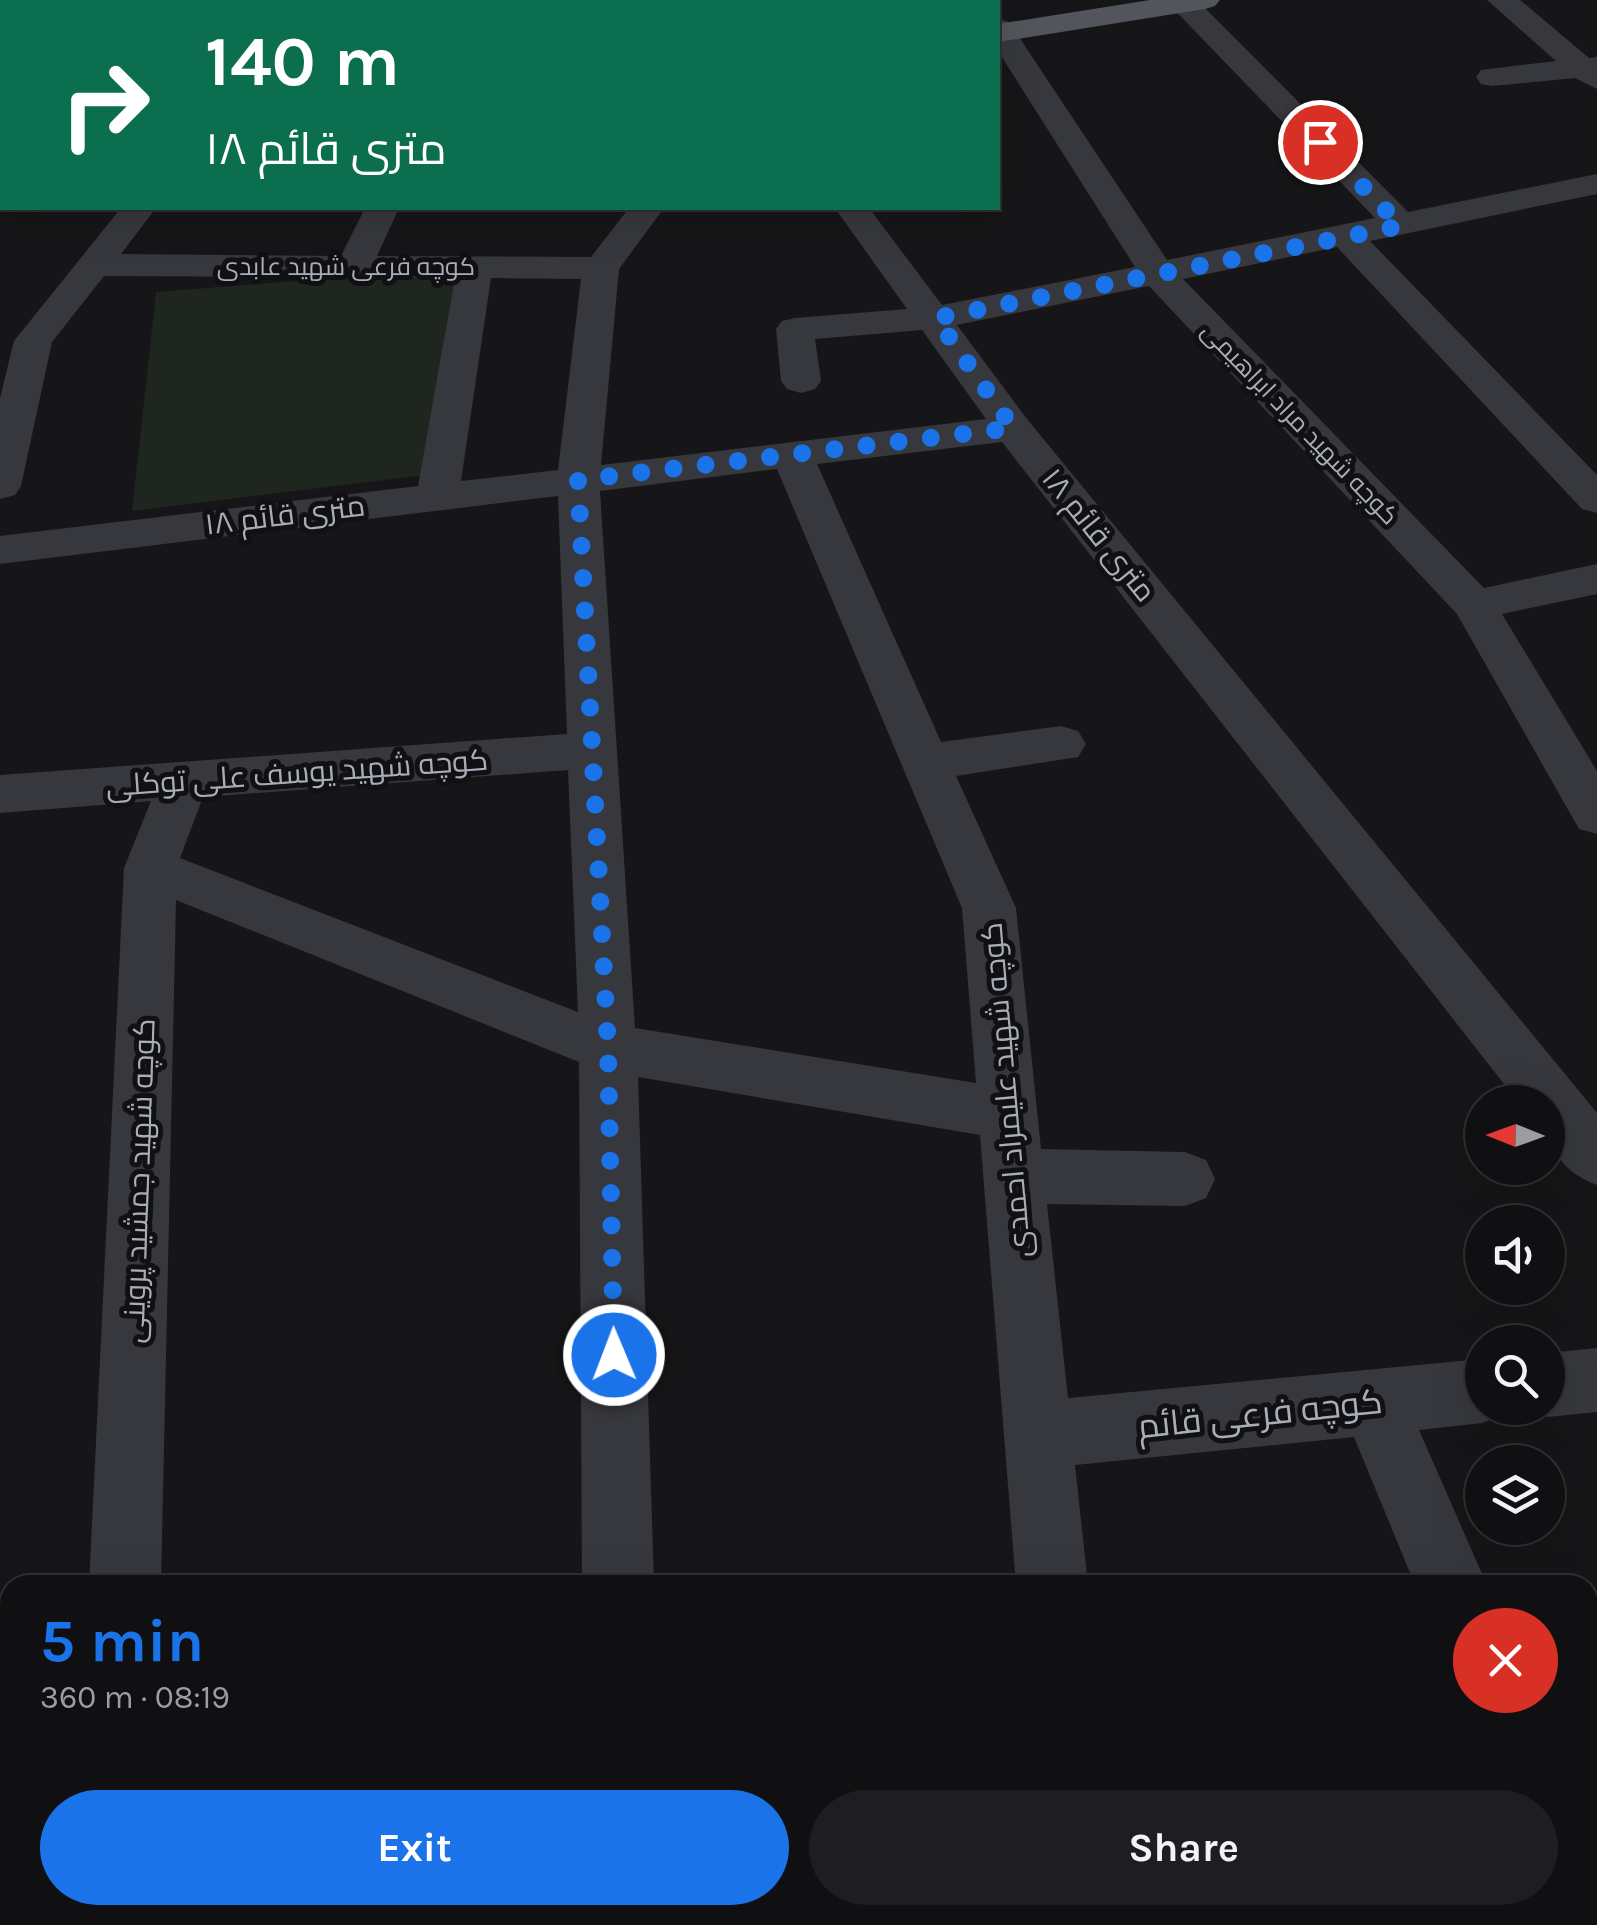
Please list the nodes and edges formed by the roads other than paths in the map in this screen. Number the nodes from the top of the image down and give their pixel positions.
1 (1502, 0) edge
2 (1190, 1) edge
3 (1000, 31) edge
4 (1000, 33) edge
5 (1592, 71) edge
6 (1492, 77) dead end
7 (1597, 184) edge
8 (137, 210) edge
9 (381, 210) edge
10 (645, 210) edge
11 (854, 210) edge
12 (1401, 226) junction
13 (1348, 236) junction
14 (91, 265) junction
15 (354, 266) junction
16 (475, 267) junction
17 (601, 268) junction
18 (1159, 275) junction
19 (936, 318) junction
20 (16, 341) edge
21 (801, 382) dead end
22 (1013, 428) junction
23 (792, 455) junction
24 (578, 480) junction
25 (0, 486) edge
26 (437, 497) junction
27 (1597, 500) edge
28 (0, 550) edge
29 (1597, 579) edge
30 (1474, 605) junction
31 (1061, 744) dead end
32 (594, 750) junction
33 (924, 762) junction
34 (183, 784) junction
35 (0, 794) edge
36 (1597, 815) edge
37 (150, 868) junction
38 (608, 1048) junction
39 (1008, 1114) junction
40 (1597, 1158) edge
41 (1014, 1176) junction
42 (1185, 1179) dead end
43 (1597, 1380) edge
44 (1565, 1383) edge
45 (1465, 1394) edge
46 (1373, 1402) junction
47 (1038, 1436) junction
48 (125, 1575) edge
49 (618, 1575) edge
50 (1051, 1575) edge
51 (1447, 1575) edge

1 - 5 street
2 - 3 main road
2 - 12 street
4 - 18 street, کوچه شهید مراد ابراهیمی
5 - 6 street
7 - 12 street
8 - 14 street
9 - 15 street
10 - 17 street
11 - 19 street
12 - 13 street
13 - 18 street
13 - 27 street
14 - 15 street, کوچه فرعی شهید عابدی
14 - 20 street
15 - 16 street, کوچه فرعی شهید عابدی
16 - 17 street, کوچه فرعی شهید عابدی
16 - 26 street
17 - 24 street
18 - 19 street
18 - 30 street, کوچه شهید مراد ابراهیمی
19 - 21 street
19 - 22 street
20 - 25 street
22 - 23 street, ۱۸ متری قائم
22 - 40 street, ۱۸ متری قائم
23 - 24 street, ۱۸ متری قائم
23 - 33 street, کوچه شهید علیمراد احمدی
24 - 26 street, ۱۸ متری قائم
24 - 32 street
26 - 28 street, ۱۸ متری قائم
29 - 30 street
30 - 36 street, کوچه شهید مراد ابراهیمی
31 - 33 street
32 - 34 street, کوچه شهید یوسف علی توکلی
32 - 38 street
33 - 39 street, کوچه شهید علیمراد احمدی
34 - 35 street, کوچه شهید یوسف علی توکلی
34 - 37 street, کوچه شهید جمشید پروینی
37 - 38 street
37 - 48 street, کوچه شهید جمشید پروینی
38 - 39 street
38 - 49 street
39 - 41 street, کوچه شهید علیمراد احمدی
41 - 42 street
41 - 47 street, کوچه شهید علیمراد احمدی
43 - 44 street
45 - 46 street, کوچه فرعی قائم
46 - 47 street, کوچه فرعی قائم
46 - 51 street
47 - 50 street, کوچه شهید علیمراد احمدی

